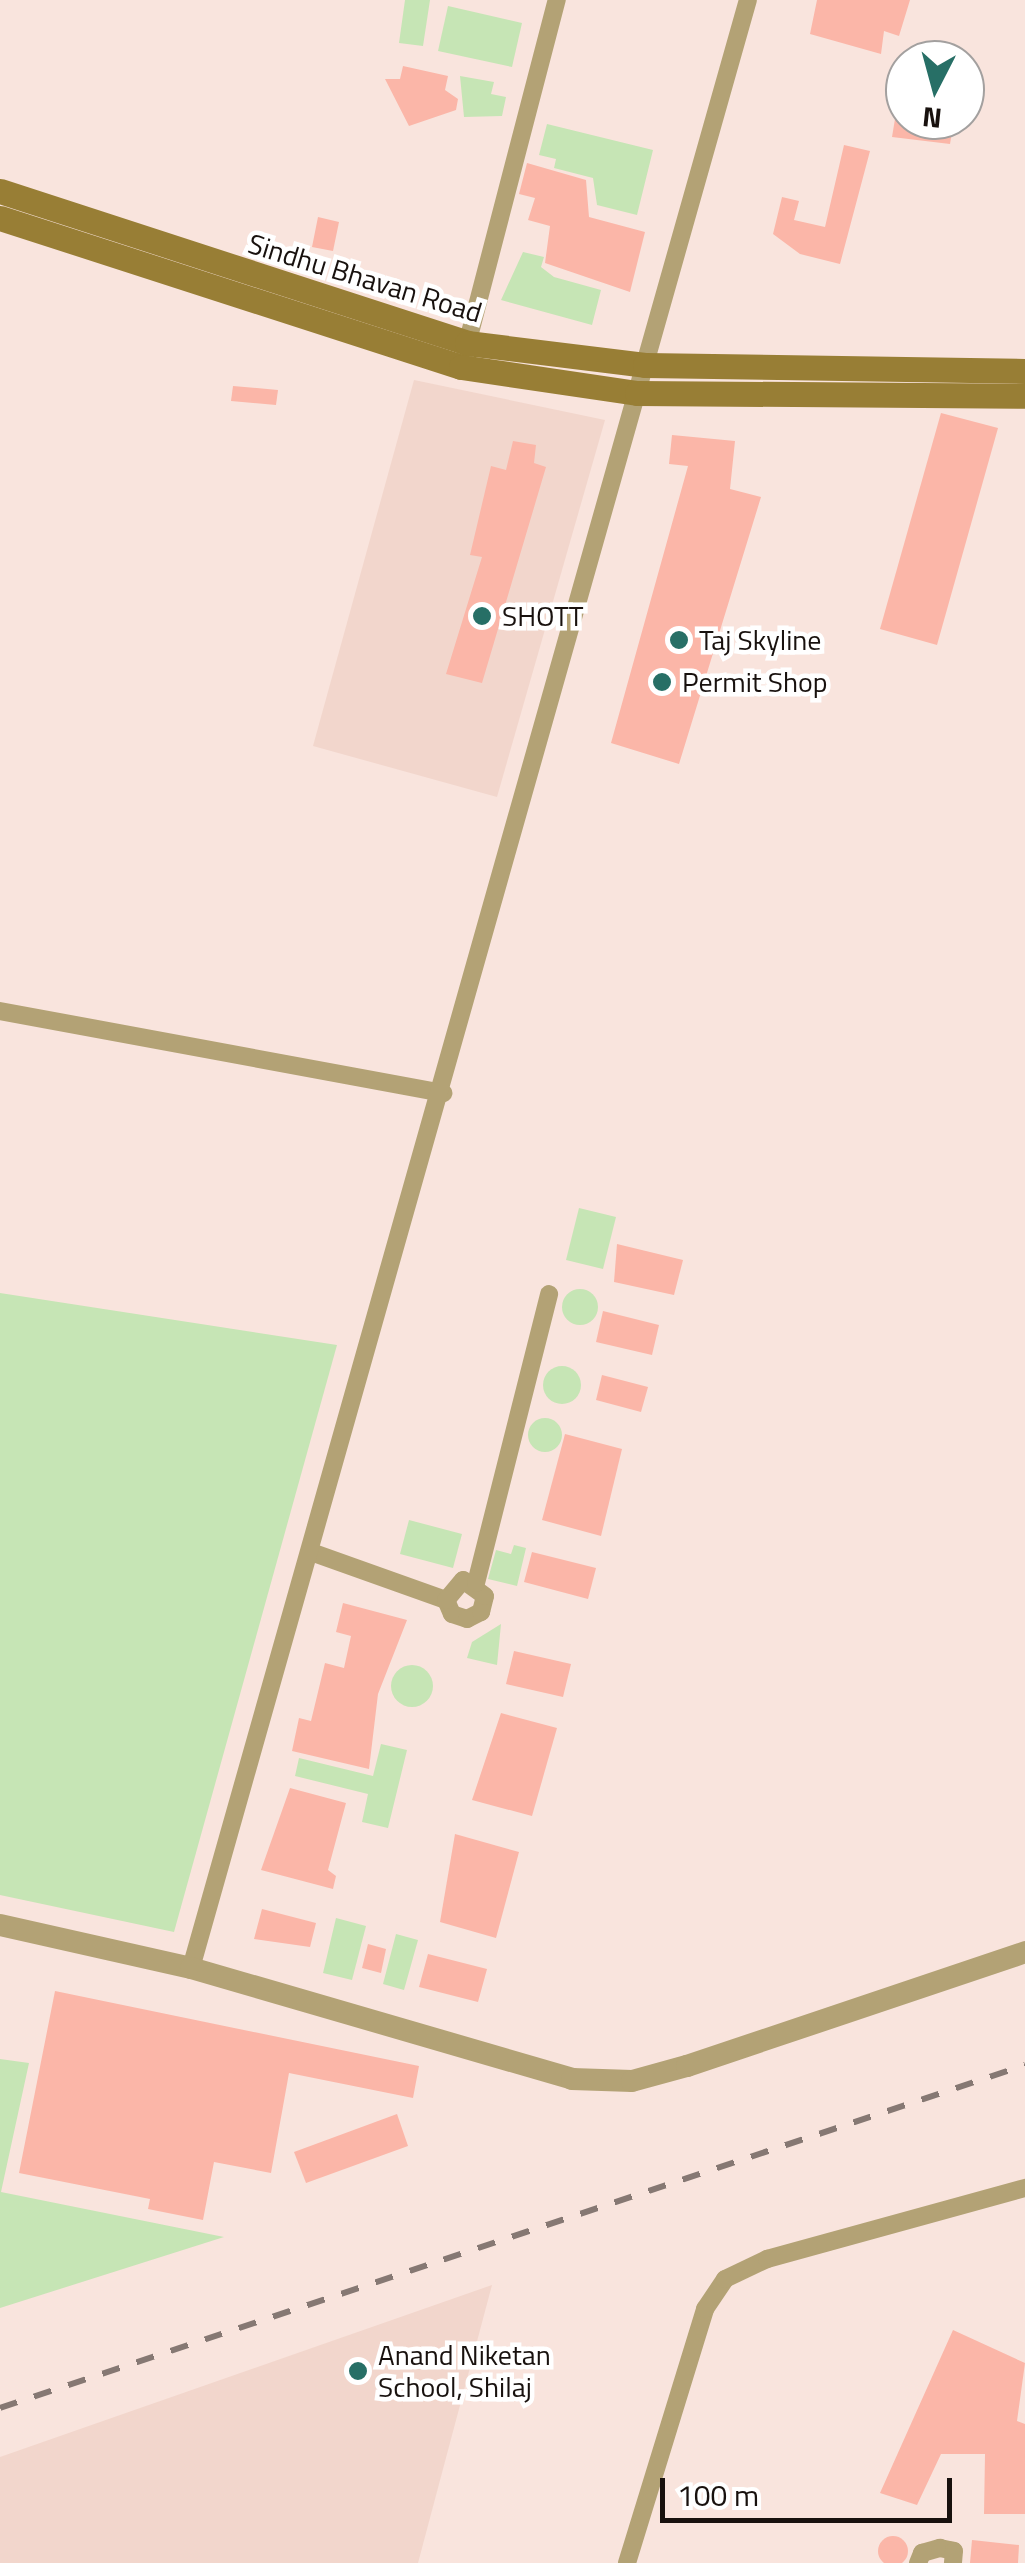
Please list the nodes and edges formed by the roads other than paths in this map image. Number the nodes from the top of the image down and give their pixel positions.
1 (557, 0) edge
2 (748, 0) edge
3 (0, 191) edge
4 (0, 218) edge
5 (464, 355) junction
6 (645, 365) junction
7 (1025, 371) edge
8 (637, 393) junction
9 (1025, 396) edge
10 (0, 1011) edge
11 (443, 1093) junction
12 (549, 1294) dead end
13 (311, 1552) junction
14 (476, 1583) junction
15 (446, 1600) junction
16 (0, 1926) edge
17 (1025, 1952) edge
18 (192, 1968) junction
19 (1025, 2188) edge
20 (627, 2563) edge
21 (918, 2563) edge
22 (953, 2563) edge

1 - 5 street
2 - 6 street
3 - 5 main road, Sindhu Bhavan Road
4 - 5 main road, Sindhu Bhavan Road
5 - 6 main road, Sindhu Bhavan Road
5 - 8 main road, Sindhu Bhavan Road
6 - 7 main road, Sindhu Bhavan Road
6 - 8 street
8 - 9 main road, Sindhu Bhavan Road
8 - 11 street
10 - 11 street
11 - 13 street
12 - 14 street
13 - 15 street
13 - 18 street
14 - 15 street
14 - 15 street
16 - 18 street
17 - 18 street
19 - 20 street
21 - 22 street

